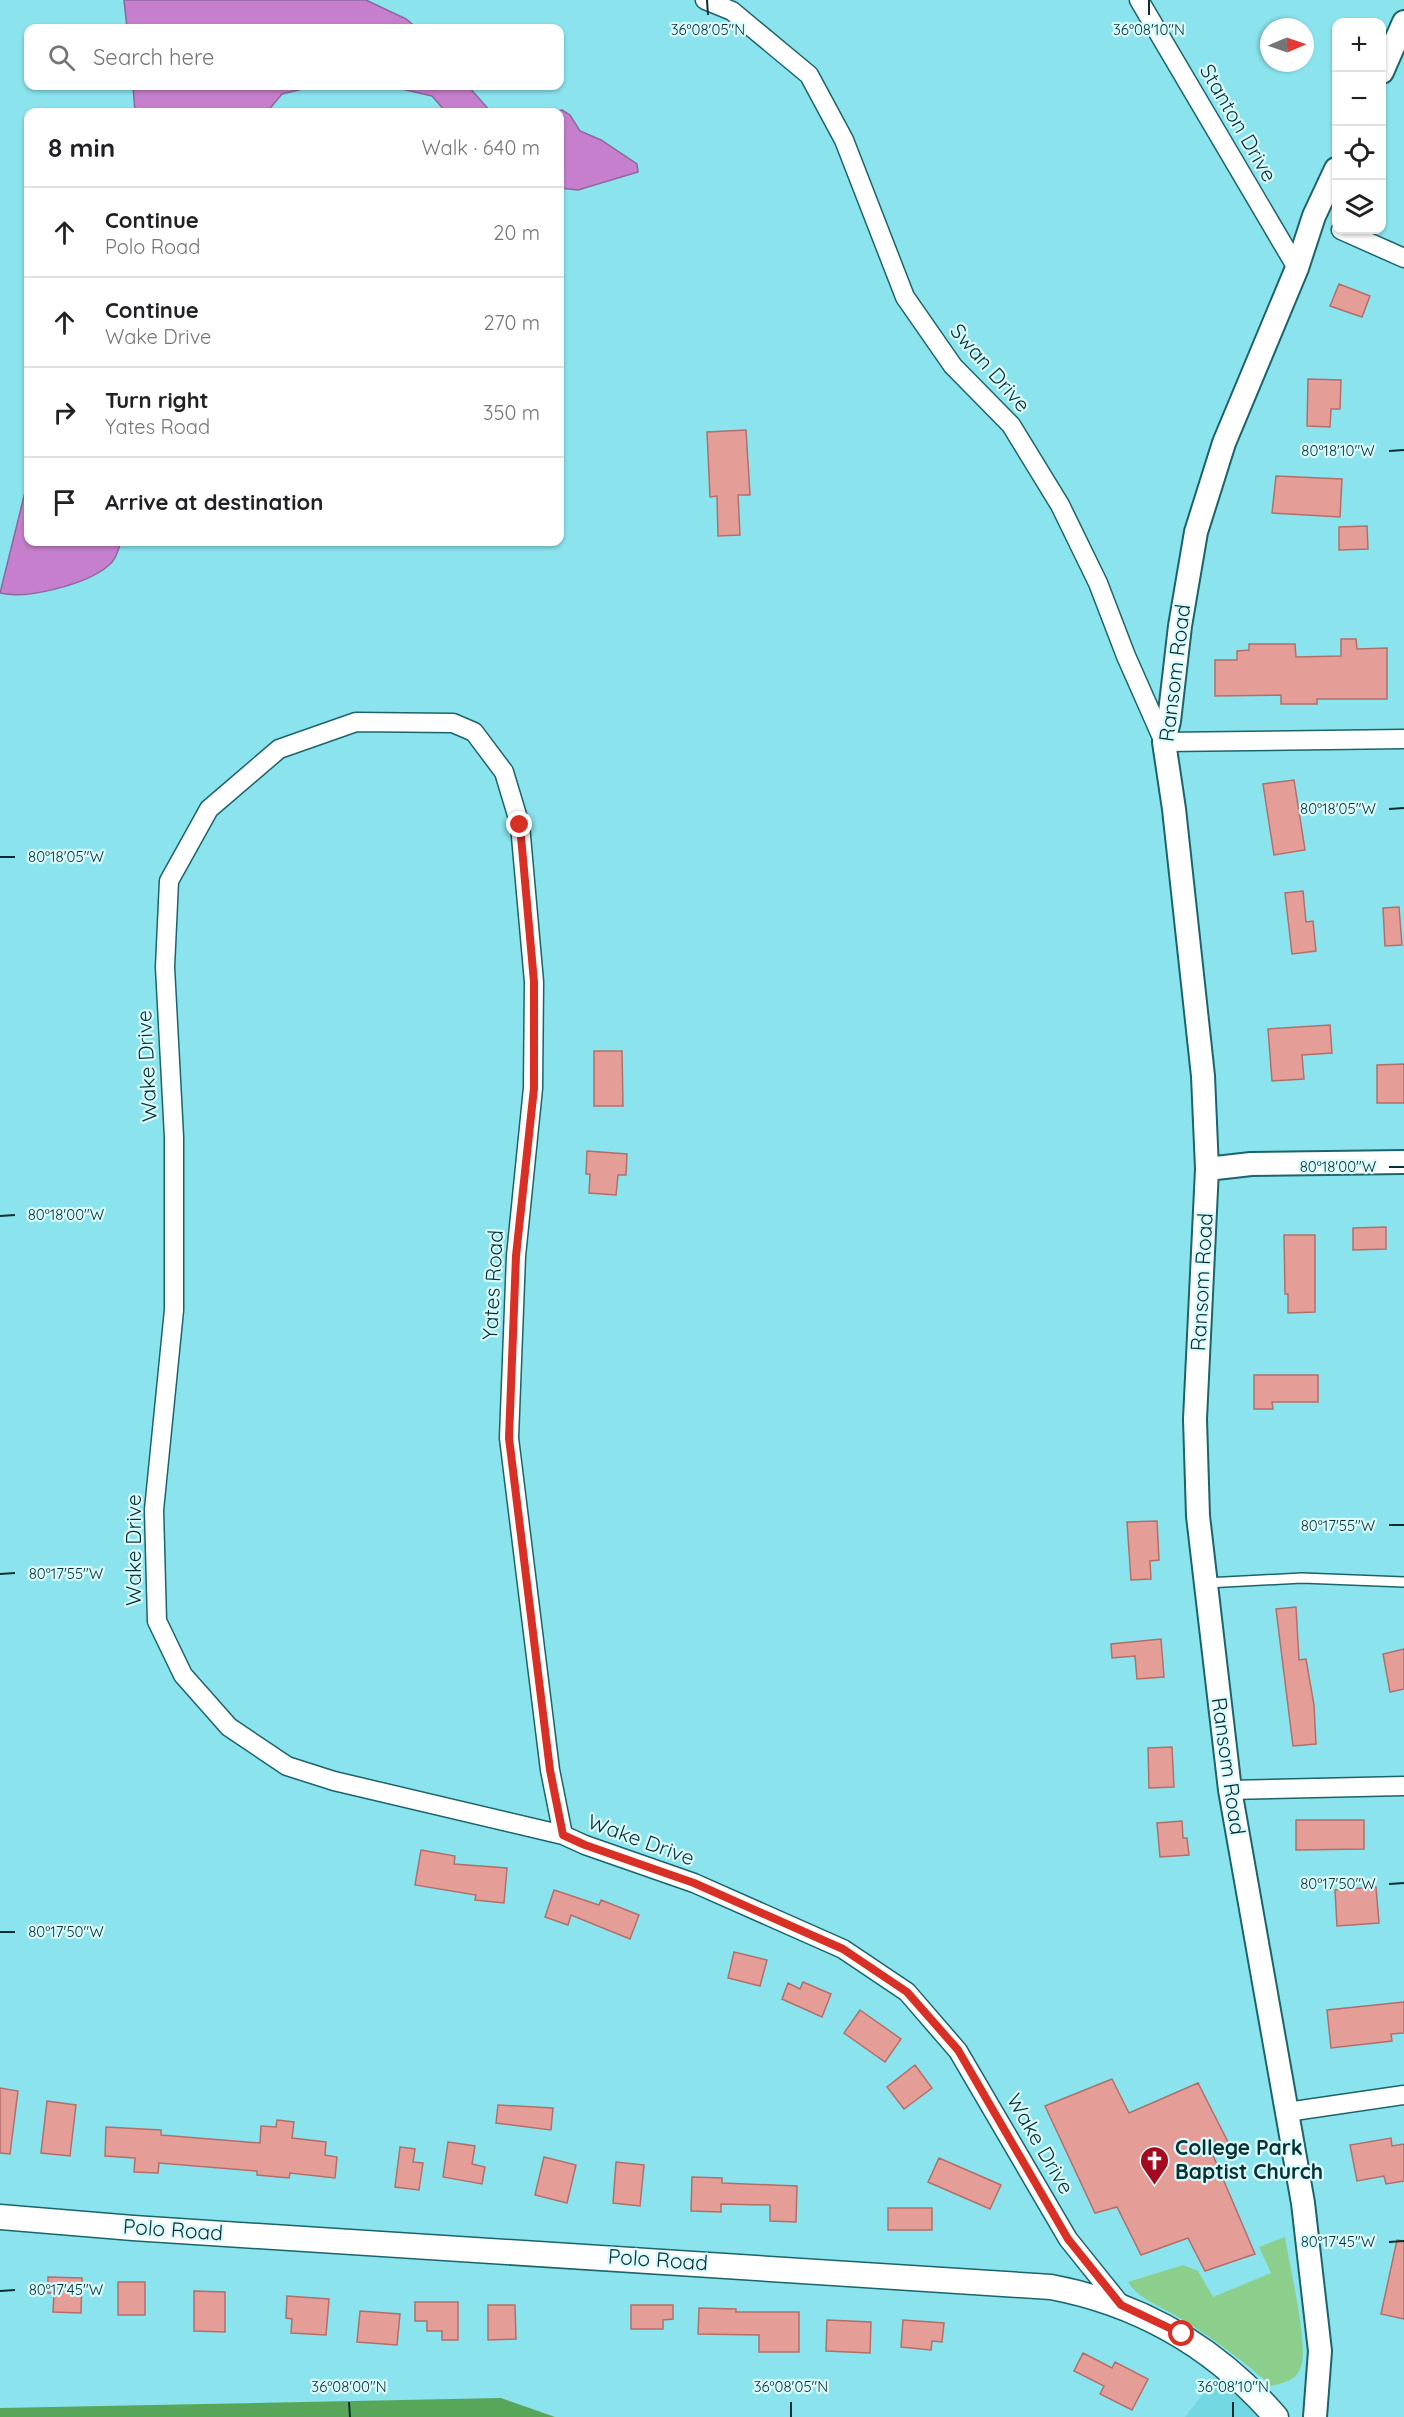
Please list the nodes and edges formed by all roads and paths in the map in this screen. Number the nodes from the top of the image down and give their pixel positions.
1 (705, 0) edge
2 (1139, 0) edge
3 (1404, 22) edge
4 (1386, 63) edge
5 (1332, 178) edge
6 (1314, 216) junction
7 (1332, 225) edge
8 (1350, 234) edge
9 (1404, 258) edge
10 (1297, 268) junction
11 (1404, 739) edge
12 (1164, 742) junction
13 (483, 745) joint
14 (1404, 1162) edge
15 (1207, 1169) junction
16 (1404, 1582) edge
17 (1206, 1583) junction
18 (1404, 1786) edge
19 (1230, 1790) junction
20 (563, 1835) junction
21 (1404, 2095) edge
22 (1287, 2112) junction
23 (0, 2217) edge
24 (1121, 2305) junction
25 (1276, 2417) edge
26 (1315, 2417) edge

1 - 12 street, Swan Drive
2 - 10 street, Stanton Drive
3 - 4 street
5 - 6 street, Ransom Road
6 - 7 street
6 - 10 street, Ransom Road
8 - 9 street
10 - 12 street, Ransom Road
11 - 12 street
12 - 15 street, Ransom Road
13 - 20 street, Yates Road
13 - 20 street, Wake Drive
14 - 15 street
15 - 17 street, Ransom Road
16 - 17 lane
17 - 19 street, Ransom Road
18 - 19 street
19 - 22 street, Ransom Road
20 - 24 street, Wake Drive
21 - 22 street
22 - 26 street, Ransom Road
23 - 24 main road, Polo Road
24 - 25 main road, Polo Road

